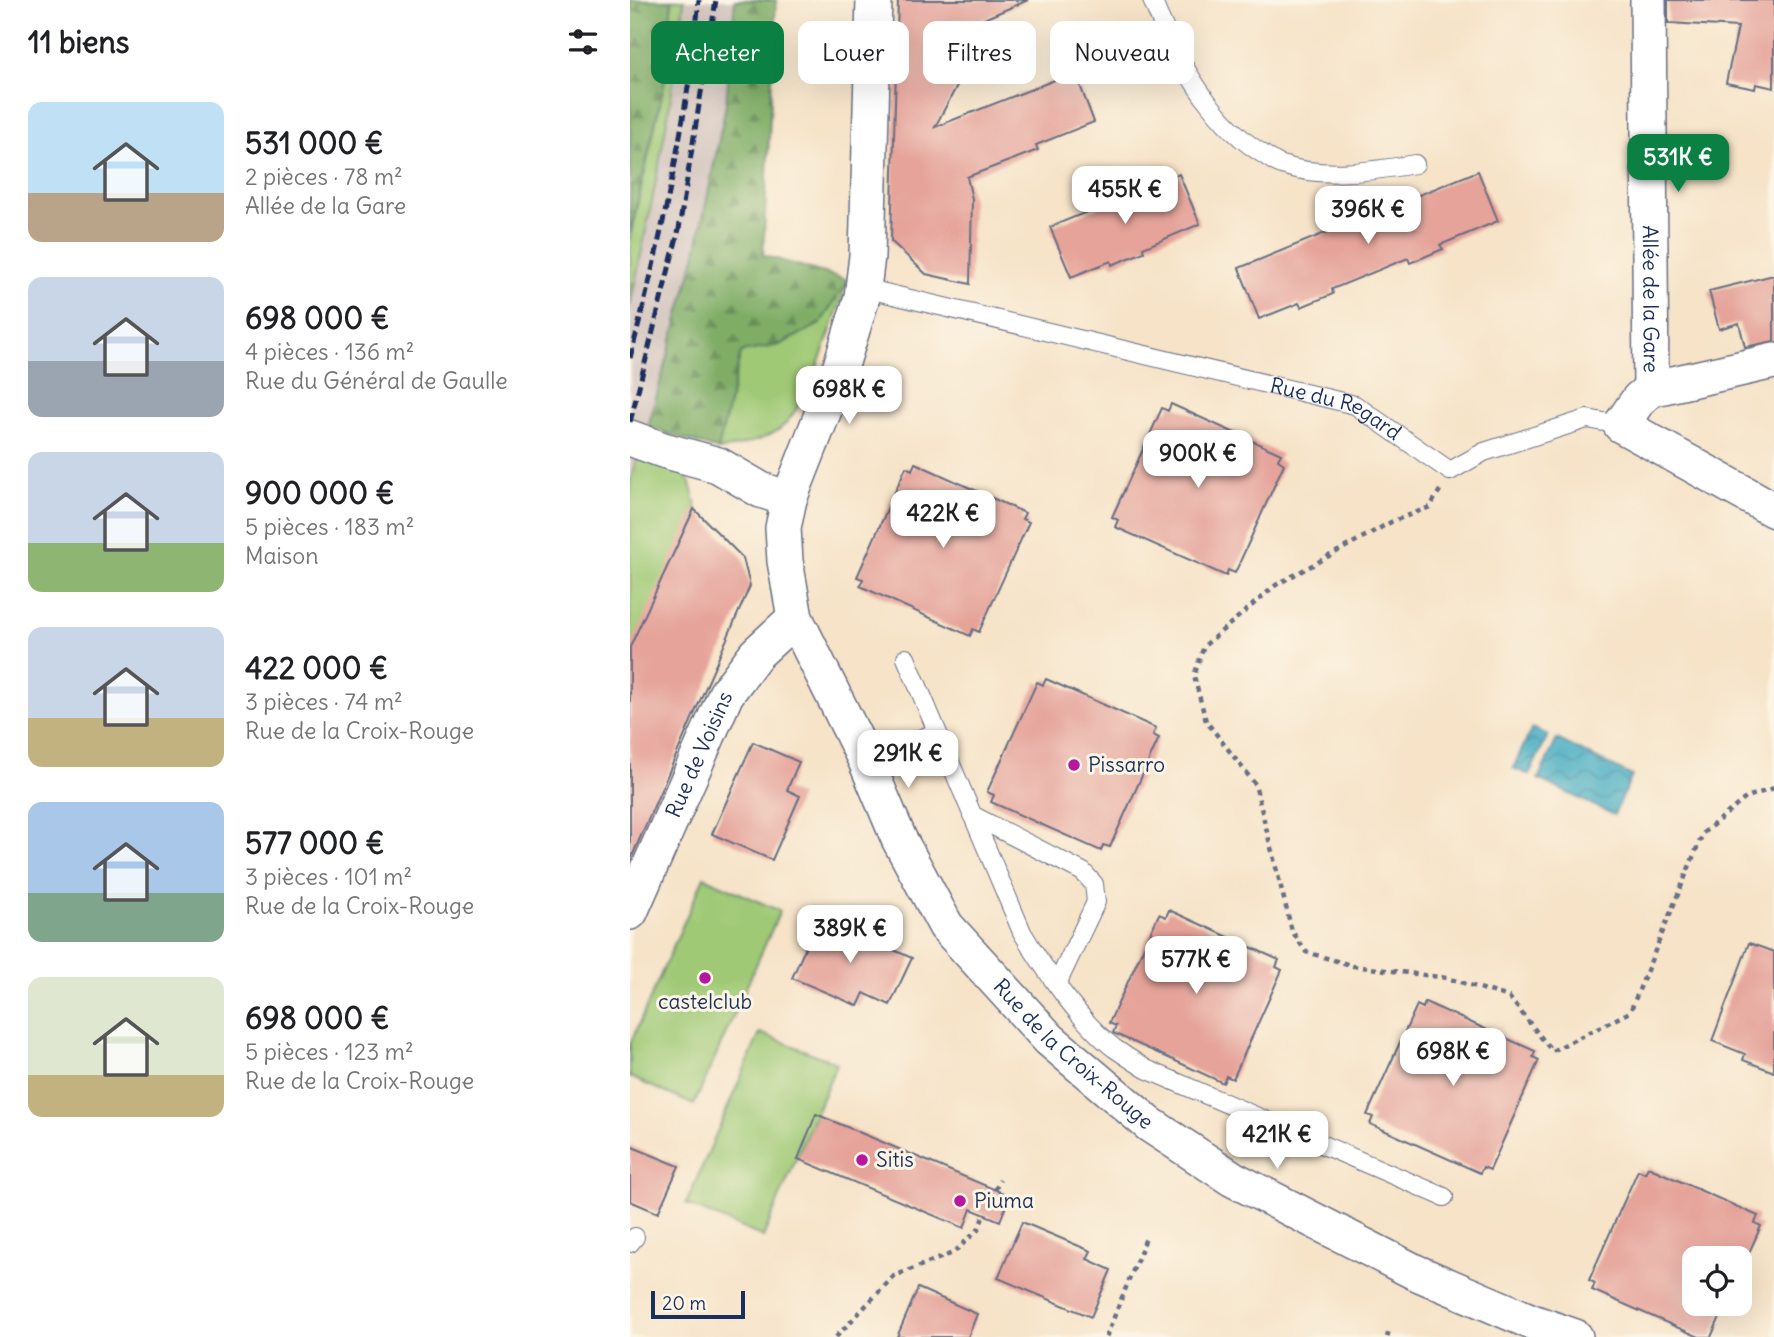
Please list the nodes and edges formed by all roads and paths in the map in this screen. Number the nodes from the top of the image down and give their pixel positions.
1 (873, 0) edge
2 (1152, 0) edge
3 (1648, 0) edge
4 (1415, 164) dead end
5 (864, 288) junction
6 (1774, 362) edge
7 (1651, 389) junction
8 (1621, 425) junction
9 (630, 438) edge
10 (1450, 471) junction
11 (789, 499) junction
12 (1774, 510) edge
13 (795, 618) junction
14 (906, 658) dead end
15 (937, 732) junction
16 (866, 761) junction
17 (1774, 788) edge
18 (972, 815) junction
19 (630, 912) edge
20 (1058, 984) junction
21 (1000, 1180) dead end
22 (995, 1190) dead end
23 (1444, 1197) dead end
24 (984, 1215) dead end
25 (1146, 1238) dead end
26 (1389, 1331) dead end
27 (836, 1337) edge
28 (1106, 1337) edge
29 (1387, 1337) edge
30 (1575, 1337) edge

1 - 5 street, Rue de la Croix-Rouge
2 - 4 lane
3 - 7 street, Allée de la Gare
5 - 10 lane, Rue du Regard
5 - 11 street, Rue de la Croix-Rouge
6 - 7 street
7 - 8 street
8 - 10 lane
8 - 12 street
9 - 11 street
10 - 17 path
11 - 13 street, Rue de la Croix-Rouge
13 - 16 street, Rue de la Croix-Rouge
13 - 19 street, Rue de Voisins
14 - 15 lane
15 - 16 lane
15 - 18 lane
16 - 30 street, Rue de la Croix-Rouge
18 - 20 lane
18 - 20 lane
20 - 23 lane
21 - 22 path
24 - 27 path
25 - 28 path
26 - 29 path

